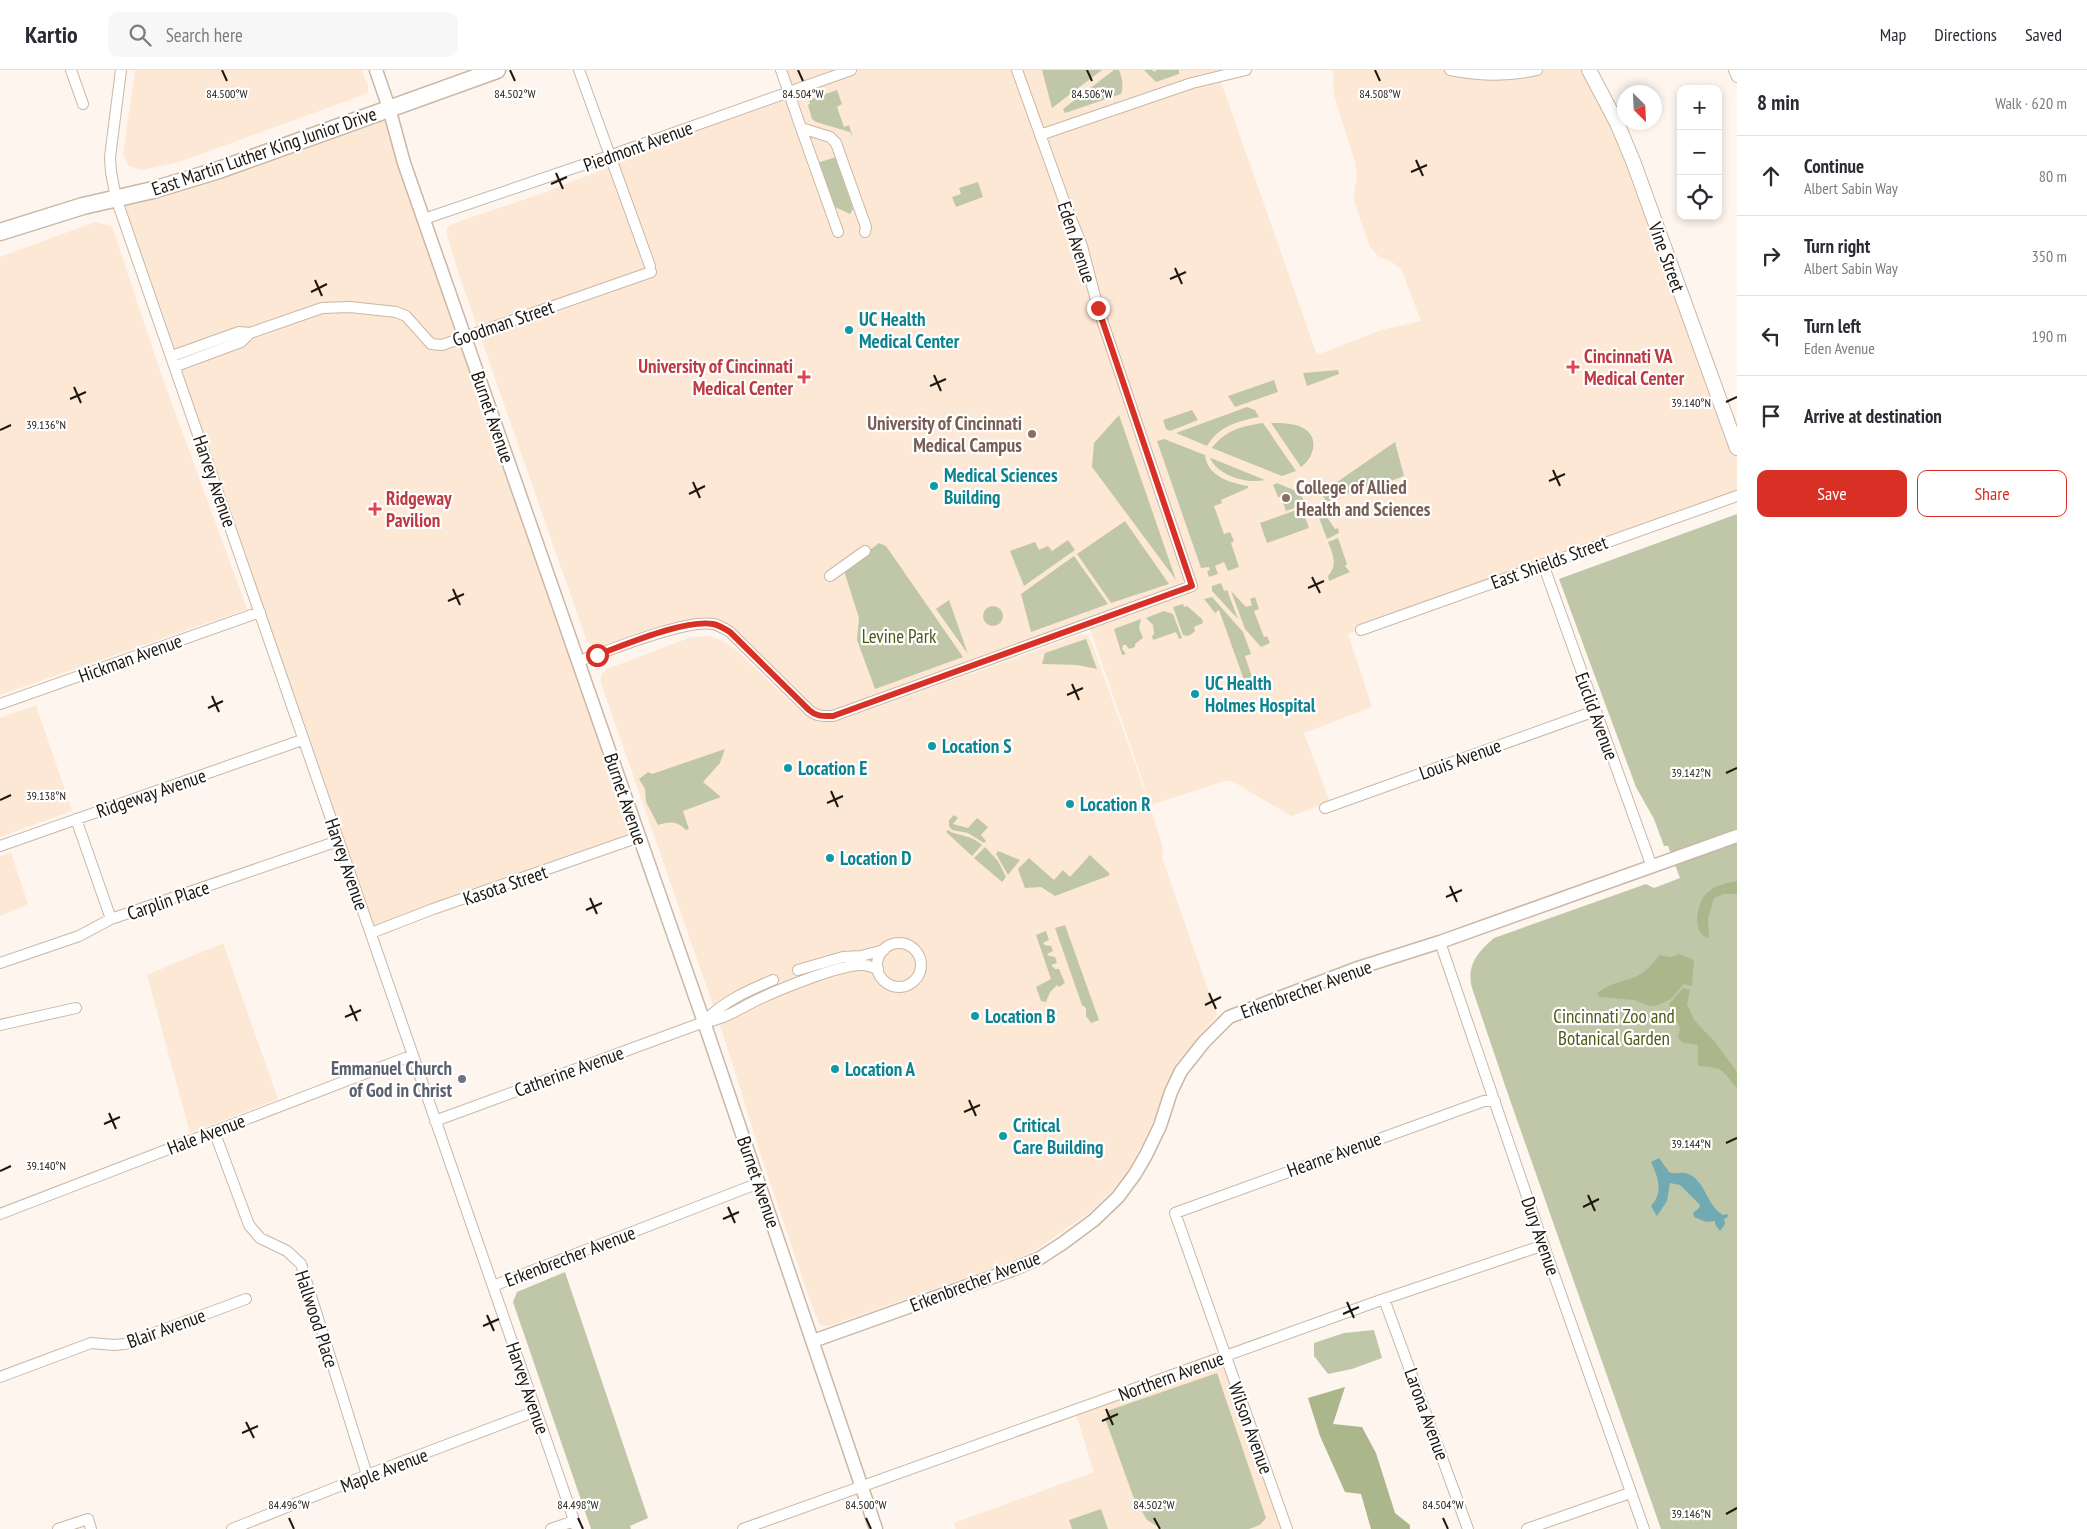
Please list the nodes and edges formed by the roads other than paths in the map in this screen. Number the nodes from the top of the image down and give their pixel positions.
1 (71, 70) edge
2 (121, 70) edge
3 (376, 70) edge
4 (497, 70) edge
5 (579, 70) edge
6 (781, 70) edge
7 (851, 70) edge
8 (1017, 70) edge
9 (1246, 70) edge
10 (1450, 70) edge
11 (1537, 70) edge
12 (1589, 70) edge
13 (1734, 70) edge
14 (1737, 77) edge
15 (789, 92) junction
16 (83, 104) dead end
17 (389, 108) junction
18 (801, 128) junction
19 (1040, 135) junction
20 (609, 156) junction
21 (116, 198) junction
22 (424, 219) junction
23 (0, 232) edge
24 (838, 232) dead end
25 (865, 232) dead end
26 (250, 333) junction
27 (465, 337) junction
28 (172, 356) junction
29 (176, 366) junction
30 (1737, 448) edge
31 (1737, 496) edge
32 (866, 551) dead end
33 (1543, 564) junction
34 (830, 576) dead end
35 (260, 612) junction
36 (1361, 630) dead end
37 (579, 661) junction
38 (0, 704) edge
39 (1595, 711) junction
40 (302, 740) junction
41 (1325, 808) dead end
42 (76, 819) junction
43 (1737, 836) edge
44 (639, 838) junction
45 (338, 841) junction
46 (0, 846) edge
47 (1652, 867) junction
48 (111, 919) junction
49 (371, 933) junction
50 (1440, 942) junction
51 (884, 950) junction
52 (0, 963) edge
53 (878, 969) junction
54 (798, 970) dead end
55 (773, 980) dead end
56 (76, 1008) dead end
57 (704, 1022) junction
58 (0, 1025) edge
59 (413, 1055) junction
60 (1495, 1101) junction
61 (435, 1121) junction
62 (214, 1131) junction
63 (759, 1183) junction
64 (1175, 1213) joint
65 (0, 1214) edge
66 (1544, 1245) junction
67 (493, 1286) junction
68 (246, 1299) dead end
69 (1384, 1299) junction
70 (813, 1341) junction
71 (1226, 1356) junction
72 (0, 1377) edge
73 (536, 1411) junction
74 (367, 1475) junction
75 (861, 1488) junction
76 (1630, 1493) junction
77 (575, 1525) edge
78 (58, 1529) edge
79 (91, 1529) edge
80 (232, 1529) edge
81 (551, 1529) edge
82 (743, 1529) edge
83 (876, 1529) edge
84 (1287, 1529) edge
85 (1468, 1529) edge
86 (1527, 1529) edge
87 (1644, 1529) edge

1 - 16 street
2 - 21 street, Harvey Avenue
3 - 17 street, Burnet Avenue
4 - 17 main road, East Martin Luther King Junior Drive
5 - 20 street
6 - 15 street
7 - 15 street, Piedmont Avenue
8 - 19 street, Eden Avenue
9 - 19 street
10 - 11 street
12 - 30 main road, Vine Street
13 - 14 street
15 - 18 street
15 - 20 street, Piedmont Avenue
17 - 21 main road, East Martin Luther King Junior Drive
17 - 22 street, Burnet Avenue
18 - 24 street
18 - 25 street
19 - 37 street, Eden Avenue
20 - 22 street, Piedmont Avenue
20 - 27 street, Goodman Street
21 - 23 main road, East Martin Luther King Junior Drive
21 - 28 street, Harvey Avenue
22 - 27 street, Burnet Avenue
26 - 27 street, Goodman Street
26 - 28 street, Goodman Street
26 - 29 street, Goodman Street
27 - 37 street, Burnet Avenue
28 - 29 street, Harvey Avenue
29 - 35 street, Harvey Avenue
31 - 33 street, East Shields Street
32 - 34 street
33 - 36 street, East Shields Street
33 - 39 street, Euclid Avenue
35 - 38 street, Hickman Avenue
35 - 40 street, Harvey Avenue
37 - 44 street, Burnet Avenue
39 - 41 street, Louis Avenue
39 - 47 street, Euclid Avenue
40 - 42 street, Ridgeway Avenue
40 - 45 street, Harvey Avenue
42 - 46 street, Ridgeway Avenue
42 - 48 street
43 - 47 street, Erkenbrecher Avenue
44 - 49 street, Kasota Street
44 - 57 street, Burnet Avenue
45 - 48 street, Carplin Place
45 - 49 street, Harvey Avenue
47 - 50 street, Erkenbrecher Avenue
48 - 52 street, Carplin Place
49 - 59 street, Harvey Avenue
50 - 60 street, Dury Avenue
50 - 70 street, Erkenbrecher Avenue
51 - 53 street
51 - 53 street
51 - 54 street
53 - 57 street, Catherine Avenue
55 - 57 street, Catherine Avenue
56 - 58 street
57 - 61 street, Catherine Avenue
57 - 63 street, Burnet Avenue
59 - 61 street, Harvey Avenue
59 - 62 street, Hale Avenue
60 - 64 street, Hearne Avenue
60 - 66 street, Dury Avenue
61 - 67 street, Harvey Avenue
62 - 65 street, Hale Avenue
62 - 74 street, Hallwood Place
63 - 67 street, Erkenbrecher Avenue
63 - 70 street, Burnet Avenue
64 - 71 street, Wilson Avenue
66 - 69 street, Northern Avenue
66 - 76 street, Dury Avenue
67 - 73 street, Harvey Avenue
68 - 72 street, Blair Avenue
69 - 71 street, Northern Avenue
69 - 85 street, Larona Avenue
70 - 75 street, Burnet Avenue
71 - 75 street, Northern Avenue
71 - 84 street, Wilson Avenue
73 - 74 street, Maple Avenue
73 - 77 street, Harvey Avenue
74 - 80 street, Maple Avenue
75 - 82 street, Northern Avenue
75 - 83 street, Burnet Avenue
76 - 86 street
76 - 87 street, Dury Avenue
77 - 81 street
78 - 79 street

